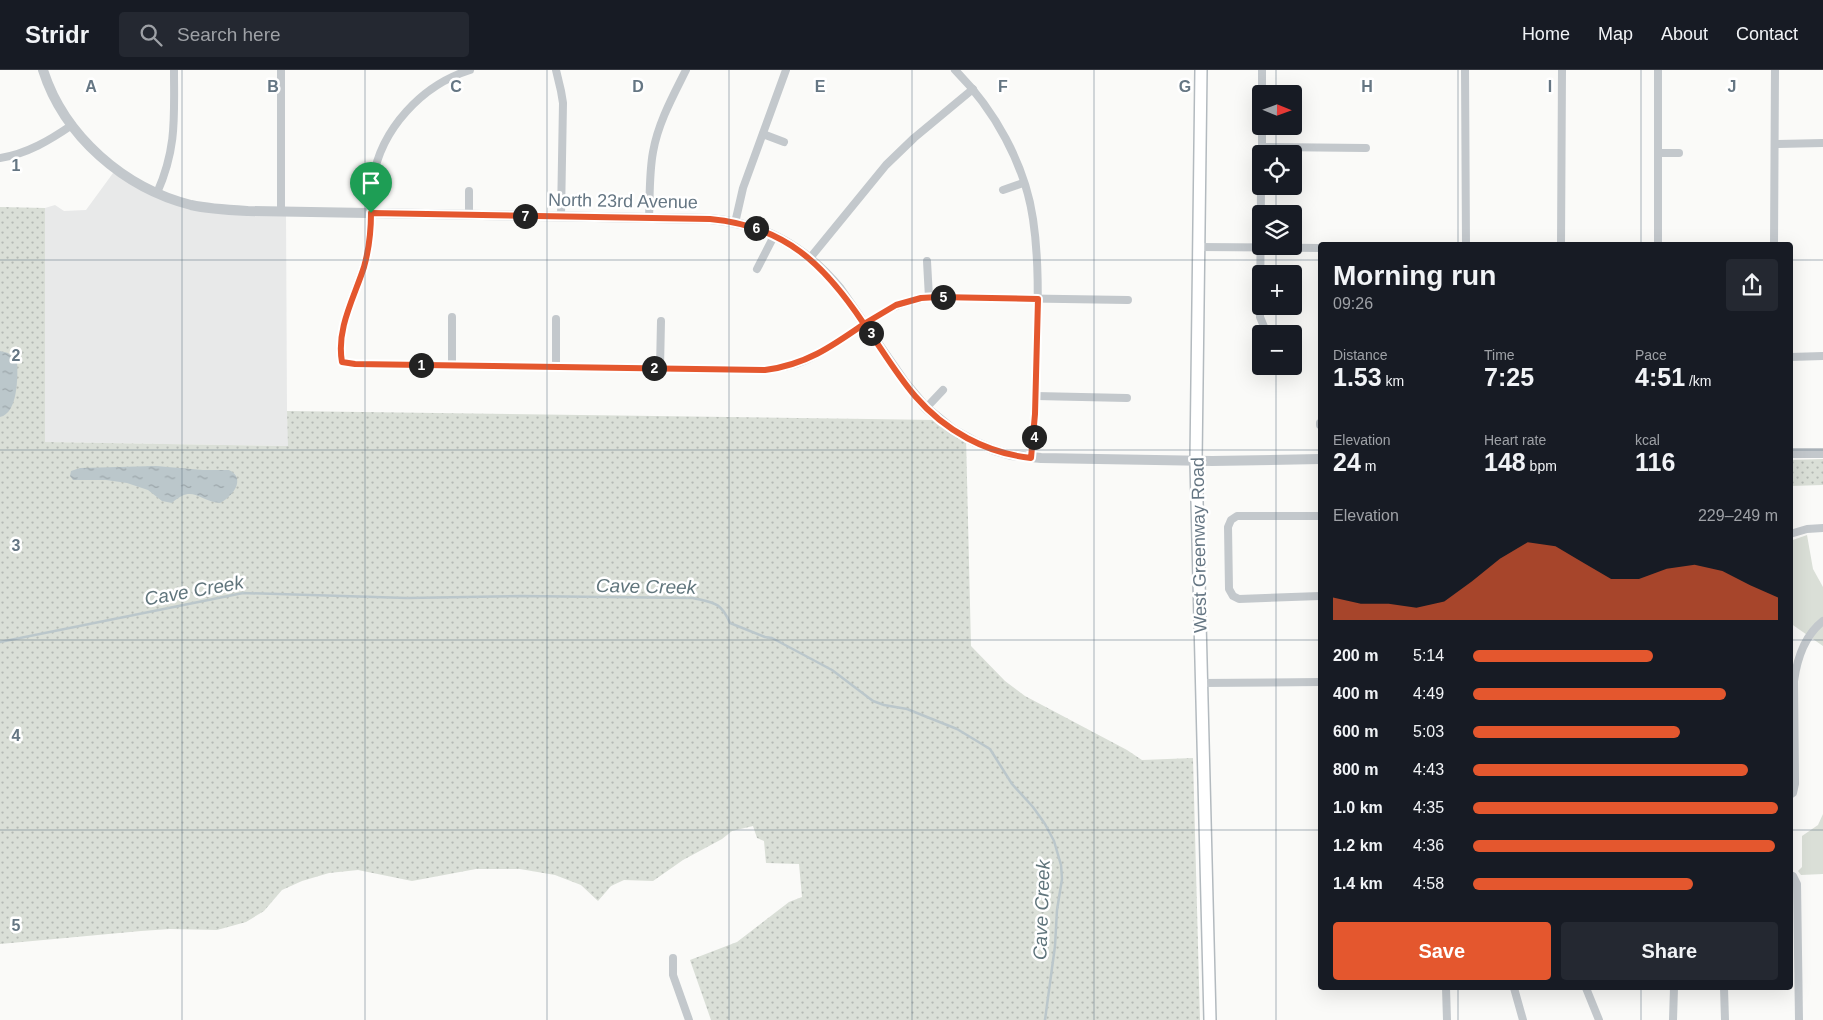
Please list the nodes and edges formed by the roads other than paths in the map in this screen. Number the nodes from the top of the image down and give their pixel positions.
1 (43, 70) edge
2 (174, 70) edge
3 (281, 70) edge
4 (470, 70) edge
5 (556, 70) edge
6 (686, 70) edge
7 (786, 70) edge
8 (955, 70) edge
9 (1201, 70) edge
10 (1262, 70) edge
11 (1465, 70) edge
12 (1562, 70) edge
13 (1658, 70) edge
14 (1775, 70) edge
15 (452, 73) edge
16 (1262, 85) edge
17 (973, 89) junction
18 (72, 125) junction
19 (763, 134) junction
20 (784, 142) dead end
21 (1823, 143) edge
22 (1774, 144) junction
23 (1366, 148) dead end
24 (1302, 150) edge
25 (1658, 153) junction
26 (1679, 153) dead end
27 (0, 158) edge
28 (1023, 183) junction
29 (1003, 190) dead end
30 (469, 191) dead end
31 (157, 193) junction
32 (281, 212) junction
33 (371, 213) junction
34 (469, 215) junction
35 (561, 216) junction
36 (649, 218) junction
37 (735, 222) junction
38 (774, 236) junction
39 (1466, 242) edge
40 (1561, 242) edge
41 (1658, 242) edge
42 (1774, 242) edge
43 (1199, 247) junction
44 (1252, 247) edge
45 (1302, 248) edge
46 (1318, 248) edge
47 (1260, 255) edge
48 (810, 258) junction
49 (927, 261) dead end
50 (756, 269) dead end
51 (929, 298) junction
52 (1038, 299) junction
53 (1128, 300) dead end
54 (452, 318) dead end
55 (556, 319) dead end
56 (661, 321) dead end
57 (864, 324) junction
58 (1263, 325) edge
59 (1823, 356) edge
60 (1793, 357) edge
61 (452, 365) junction
62 (556, 367) junction
63 (660, 368) junction
64 (943, 390) dead end
65 (1036, 396) junction
66 (1127, 398) dead end
67 (926, 408) junction
68 (1793, 453) edge
69 (1823, 453) edge
70 (1031, 458) junction
71 (1318, 459) edge
72 (1196, 461) junction
73 (1318, 516) edge
74 (1823, 528) edge
75 (1793, 533) edge
76 (1318, 596) edge
77 (1823, 621) edge
78 (1318, 682) edge
79 (1202, 683) junction
80 (1793, 789) edge
81 (1793, 877) edge
82 (673, 958) dead end
83 (1446, 990) edge
84 (1515, 990) edge
85 (1587, 990) edge
86 (1674, 990) edge
87 (1724, 990) edge
88 (689, 1020) edge
89 (1210, 1020) edge
90 (1447, 1020) edge
91 (1523, 1020) edge
92 (1599, 1020) edge
93 (1673, 1020) edge
94 (1724, 1020) edge
95 (1799, 1020) edge

1 - 18 street, North 23rd Avenue
2 - 31 street
3 - 32 street
4 - 15 street
5 - 35 street
6 - 36 street
7 - 19 street
8 - 17 street
9 - 43 main road, West Greenway Road
10 - 16 street
11 - 39 street
12 - 40 street
13 - 25 street
14 - 22 street
15 - 33 street
17 - 28 street
17 - 48 street
18 - 27 street
18 - 31 street, North 23rd Avenue
19 - 20 street
19 - 37 street
21 - 22 street
22 - 42 street
23 - 24 street
25 - 26 street
25 - 41 street
28 - 29 street
28 - 52 street
30 - 34 street
31 - 32 street, North 23rd Avenue
32 - 33 street, North 23rd Avenue
33 - 34 street, North 23rd Avenue
33 - 61 street
34 - 35 street, North 23rd Avenue
35 - 36 street, North 23rd Avenue
36 - 37 street, North 23rd Avenue
37 - 38 street, North 23rd Avenue
38 - 48 street, North 23rd Avenue
38 - 50 street
43 - 44 street
43 - 72 main road, West Greenway Road
45 - 46 street
47 - 58 street
48 - 57 street, North 23rd Avenue
49 - 51 street
51 - 52 street
51 - 57 street
52 - 53 street
52 - 65 street
54 - 61 street
55 - 62 street
56 - 63 street
57 - 63 street
57 - 67 street, North 23rd Avenue
59 - 60 street
61 - 62 street
62 - 63 street
64 - 67 street
65 - 66 street
65 - 70 street
67 - 70 street, North 23rd Avenue
68 - 69 street
70 - 72 street, North 23rd Avenue
71 - 72 street, North 23rd Avenue
72 - 79 main road, West Greenway Road
73 - 76 street
74 - 75 street
77 - 80 street
78 - 79 street
79 - 89 main road, West Greenway Road
81 - 95 street
82 - 88 street
83 - 90 street
84 - 91 street
85 - 92 street
86 - 93 street
87 - 94 street

